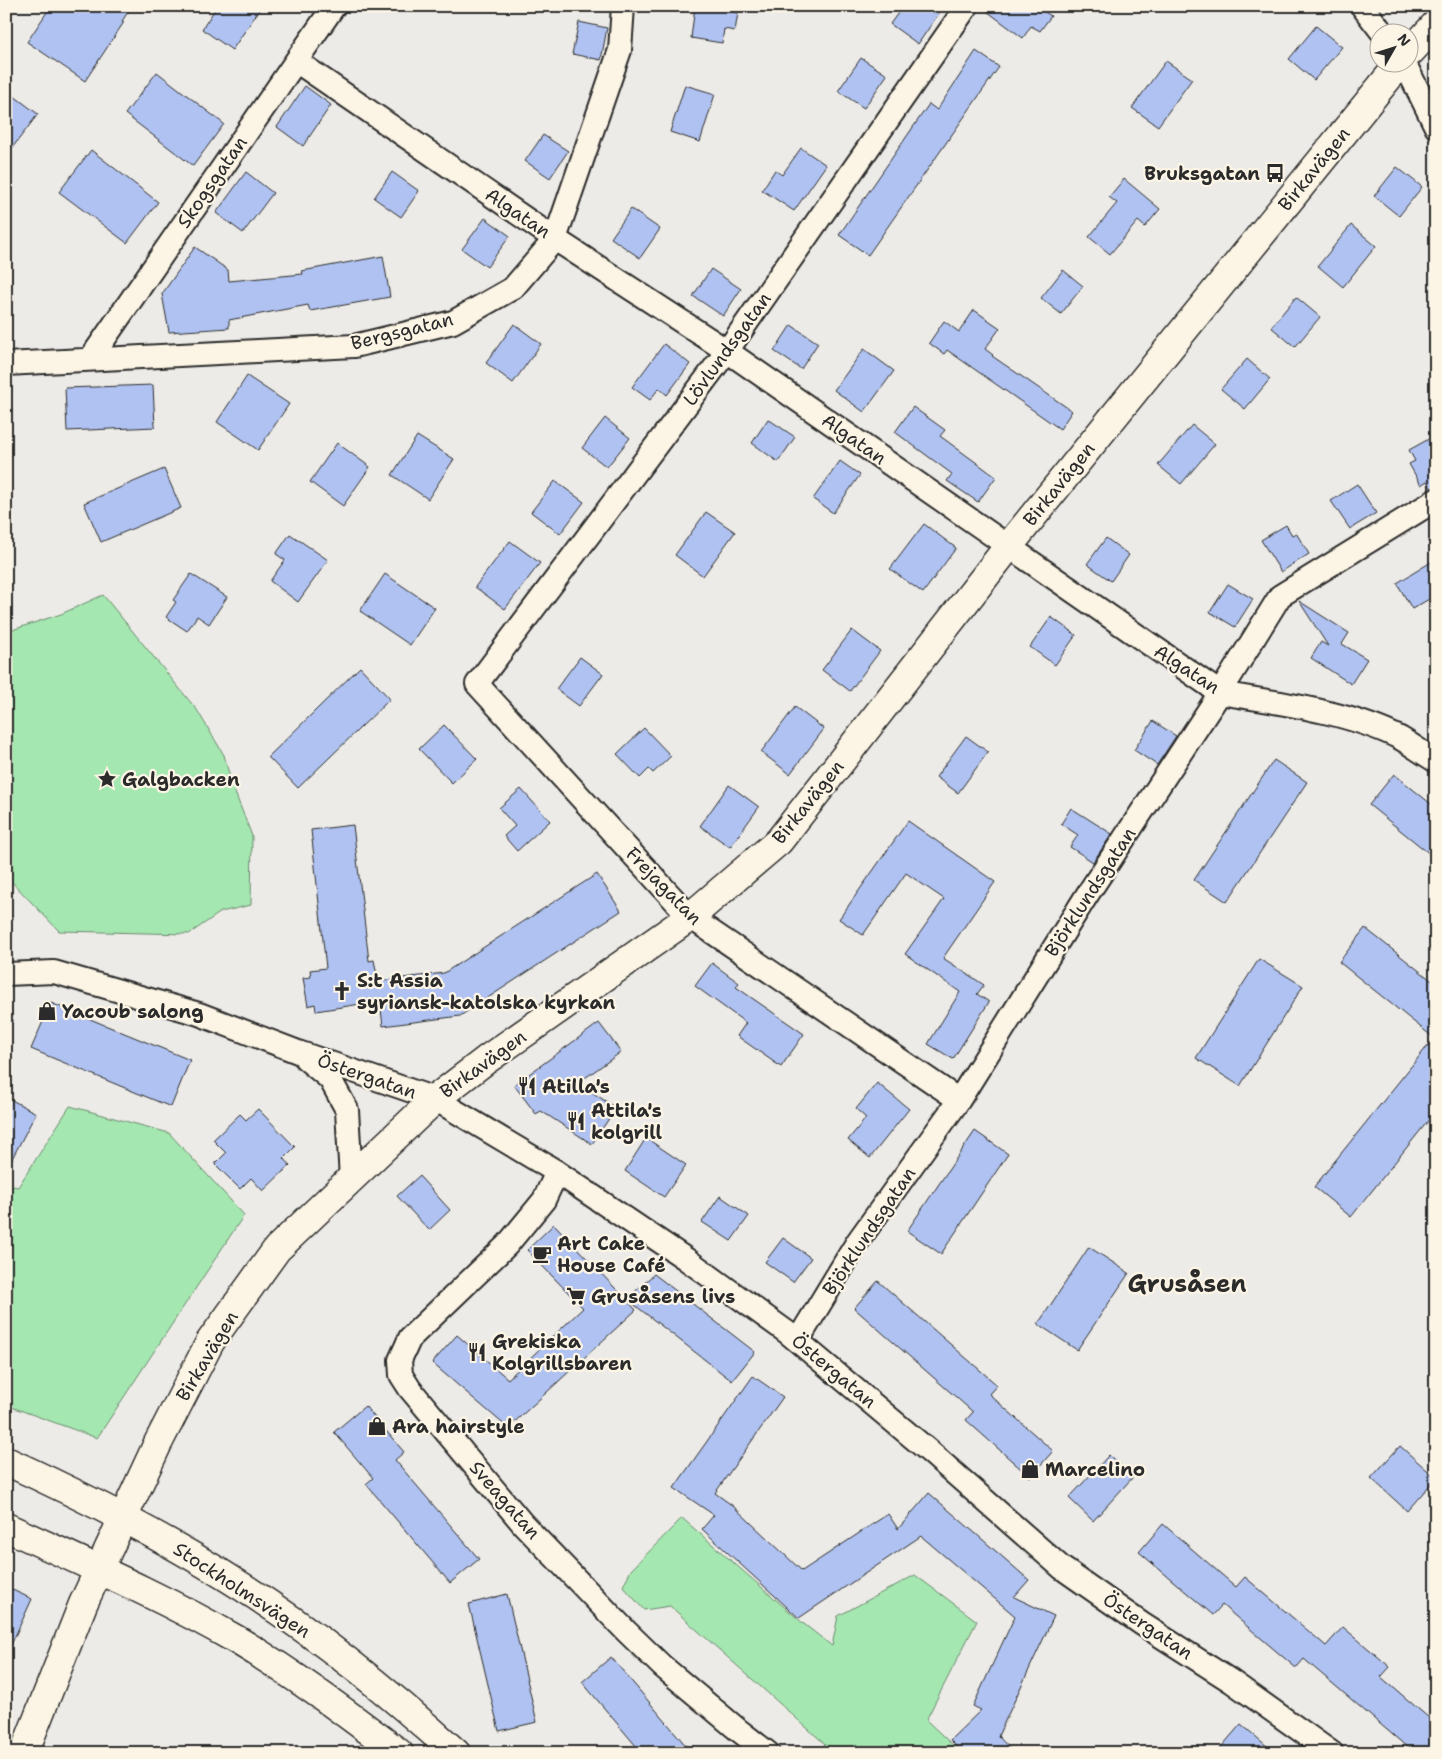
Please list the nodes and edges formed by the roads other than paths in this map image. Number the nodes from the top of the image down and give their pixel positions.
1 (334, 6) edge
2 (623, 6) edge
3 (968, 6) edge
4 (1362, 6) edge
5 (1374, 22) edge
6 (1436, 24) edge
7 (1420, 41) edge
8 (296, 61) junction
9 (1394, 72) edge
10 (1407, 72) edge
11 (1436, 126) edge
12 (555, 239) junction
13 (727, 351) junction
14 (91, 358) junction
15 (6, 364) edge
16 (1436, 500) edge
17 (1008, 547) junction
18 (477, 684) joint
19 (1220, 693) junction
20 (1436, 761) edge
21 (690, 917) junction
22 (6, 974) edge
23 (298, 1052) junction
24 (435, 1099) junction
25 (959, 1100) junction
26 (556, 1172) junction
27 (351, 1179) junction
28 (798, 1340) junction
29 (6, 1461) edge
30 (124, 1518) junction
31 (6, 1527) edge
32 (99, 1570) junction
33 (24, 1753) edge
34 (398, 1753) edge
35 (456, 1753) edge
36 (768, 1753) edge
37 (1332, 1753) edge

1 - 8 street, Skogsgatan
2 - 12 street, Bergsgatan
3 - 13 street, Lövlundsgatan
4 - 5 street
6 - 7 street
8 - 12 street, Algatan
8 - 14 street, Skogsgatan
9 - 17 street, Birkavägen
10 - 11 street
12 - 13 street, Algatan
12 - 14 street, Bergsgatan
13 - 17 street, Algatan
13 - 18 street, Lövlundsgatan
14 - 15 street, Bergsgatan
16 - 19 street, Björklundsgatan
17 - 19 street, Algatan
17 - 21 street, Birkavägen
18 - 21 street, Frejagatan
19 - 20 street, Algatan
19 - 25 street, Björklundsgatan
21 - 24 street, Birkavägen
21 - 25 street, Frejagatan
22 - 23 street, Östergatan
23 - 24 street, Östergatan
23 - 27 street, Östergatan
24 - 26 street, Östergatan
24 - 27 street, Birkavägen
25 - 28 street, Björklundsgatan
26 - 28 street, Östergatan
26 - 36 street, Sveagatan
27 - 30 street, Birkavägen
28 - 37 street, Östergatan
29 - 30 street, Stockholmsvägen
30 - 32 street, Birkavägen
30 - 35 street, Stockholmsvägen
31 - 32 street
32 - 33 street, Birkavägen
32 - 34 street

